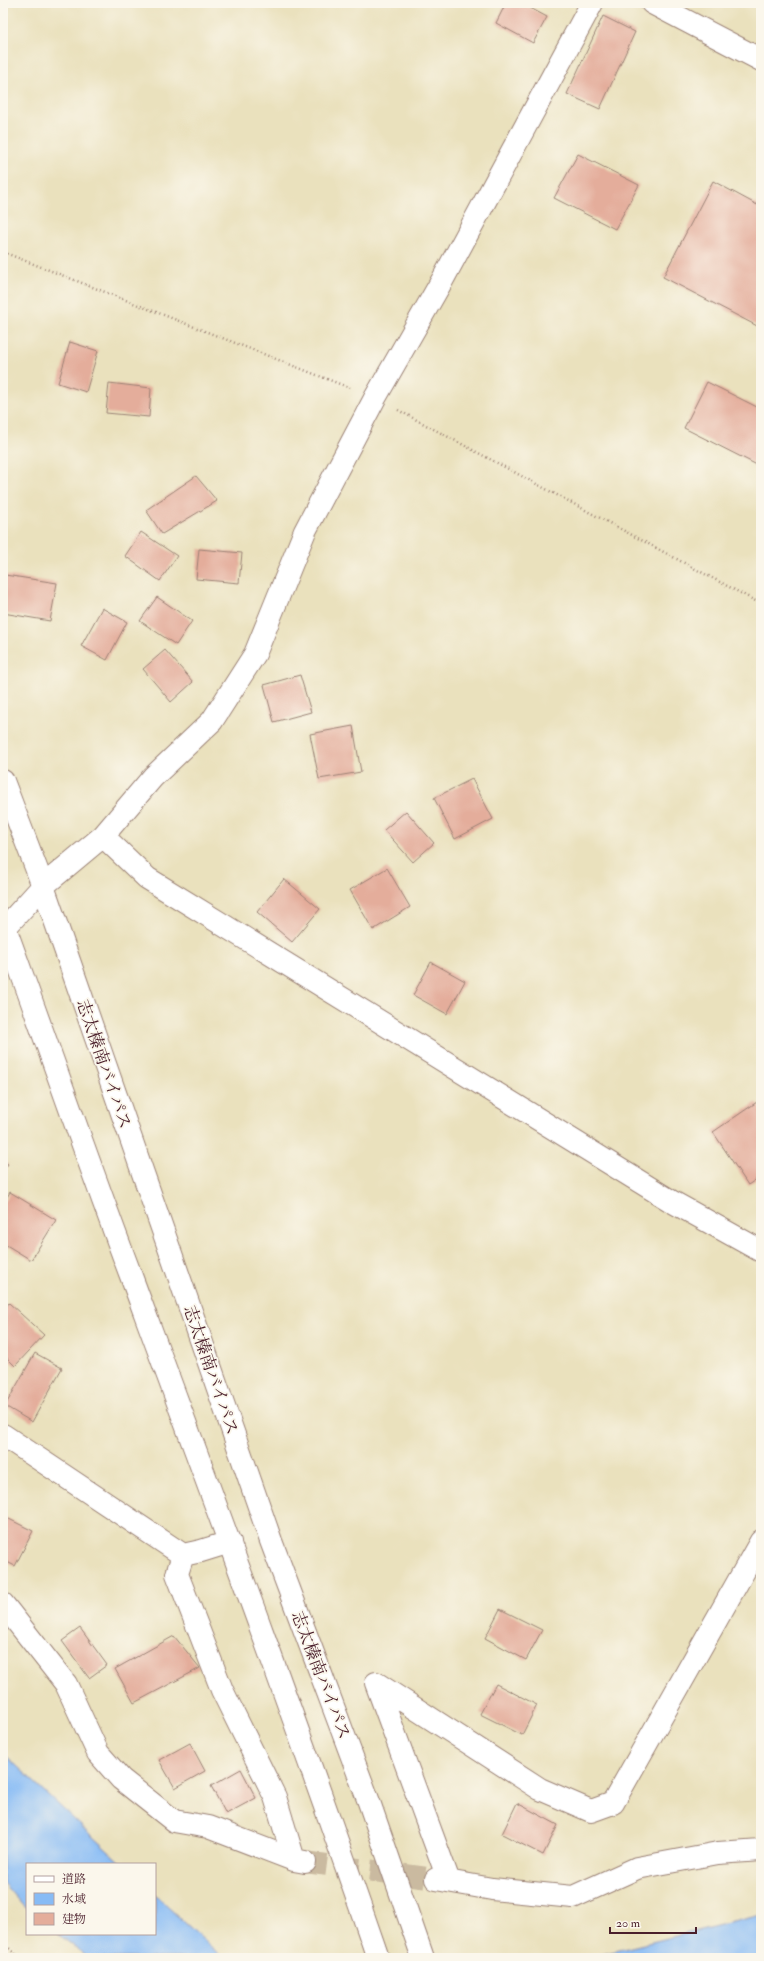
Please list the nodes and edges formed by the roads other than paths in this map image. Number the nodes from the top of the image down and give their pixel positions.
1 (592, 3) edge
2 (652, 3) edge
3 (761, 60) edge
4 (3, 781) edge
5 (103, 836) junction
6 (43, 886) junction
7 (4, 927) edge
8 (761, 1250) edge
9 (3, 1435) edge
10 (761, 1541) edge
11 (230, 1542) junction
12 (183, 1555) junction
13 (3, 1604) edge
14 (761, 1850) edge
15 (422, 1955) edge
16 (378, 1958) edge

1 - 5 main road
2 - 3 main road
4 - 6 main road, 志太榛南バイパス
5 - 6 main road
5 - 8 main road
6 - 7 main road
6 - 15 main road, 志太榛南バイパス
7 - 11 main road
9 - 12 main road
10 - 14 main road
11 - 12 main road
11 - 16 main road
12 - 13 main road

